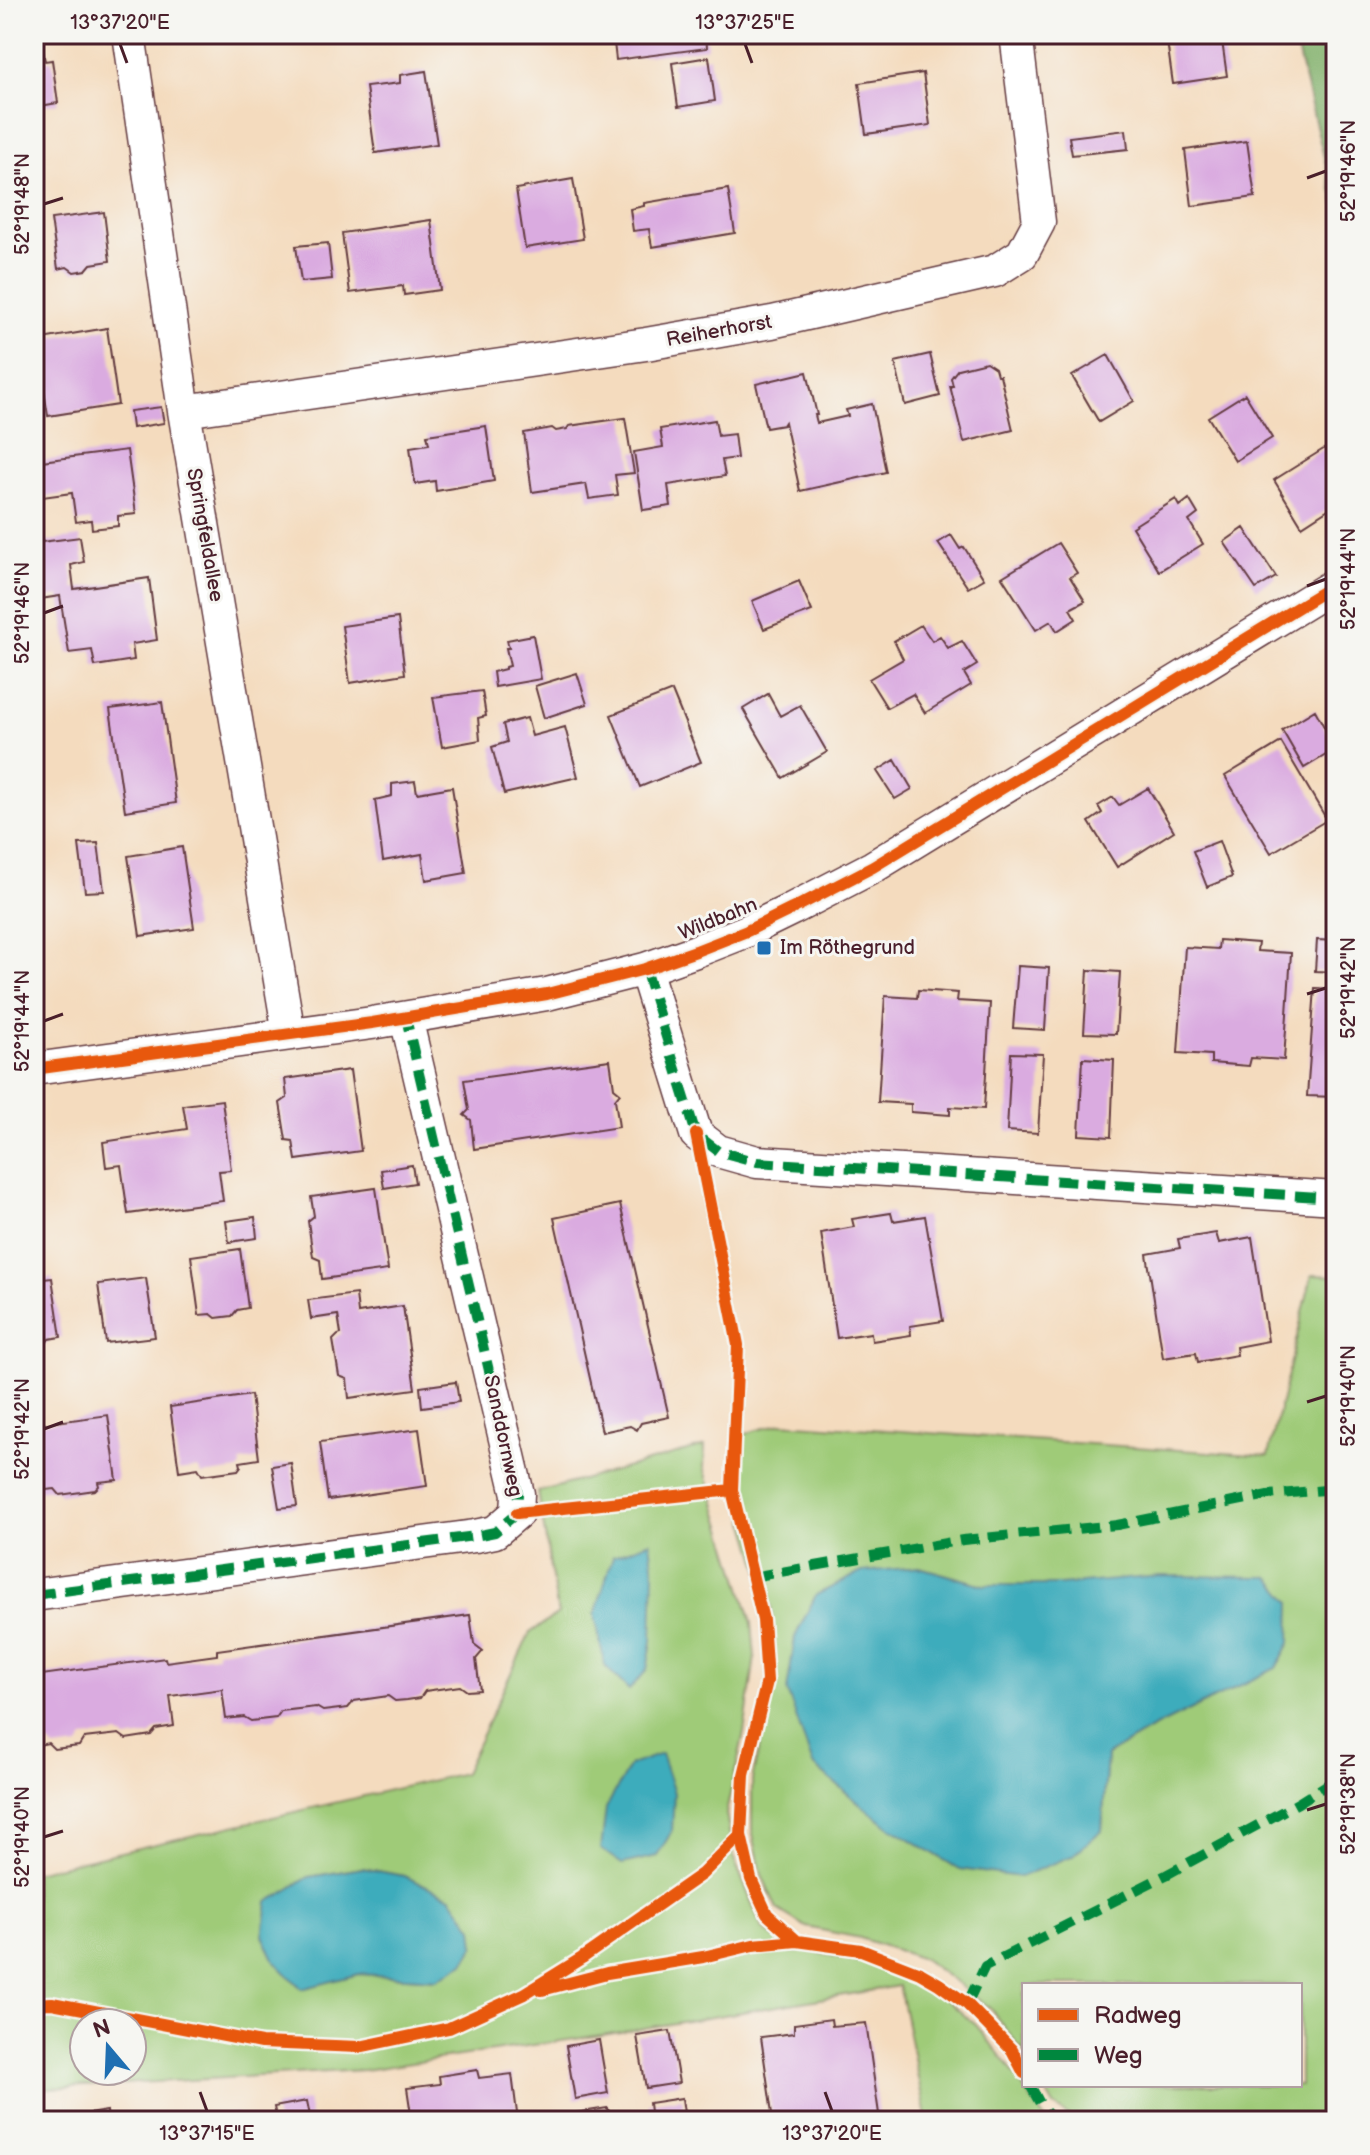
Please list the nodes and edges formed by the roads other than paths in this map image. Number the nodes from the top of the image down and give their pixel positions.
1 (129, 34) edge
2 (1016, 34) edge
3 (184, 411) junction
4 (1336, 584) edge
5 (645, 969) junction
6 (406, 1018) junction
7 (289, 1034) junction
8 (34, 1069) edge
9 (1336, 1198) edge
10 (34, 1595) edge

1 - 3 street, Springfeldallee
2 - 3 street, Reiherhorst
3 - 7 street, Springfeldallee
4 - 5 street, Wildbahn
5 - 6 street, Wildbahn
5 - 9 street
6 - 7 street, Wildbahn
6 - 10 street, Sanddornweg
7 - 8 street, Wildbahn

